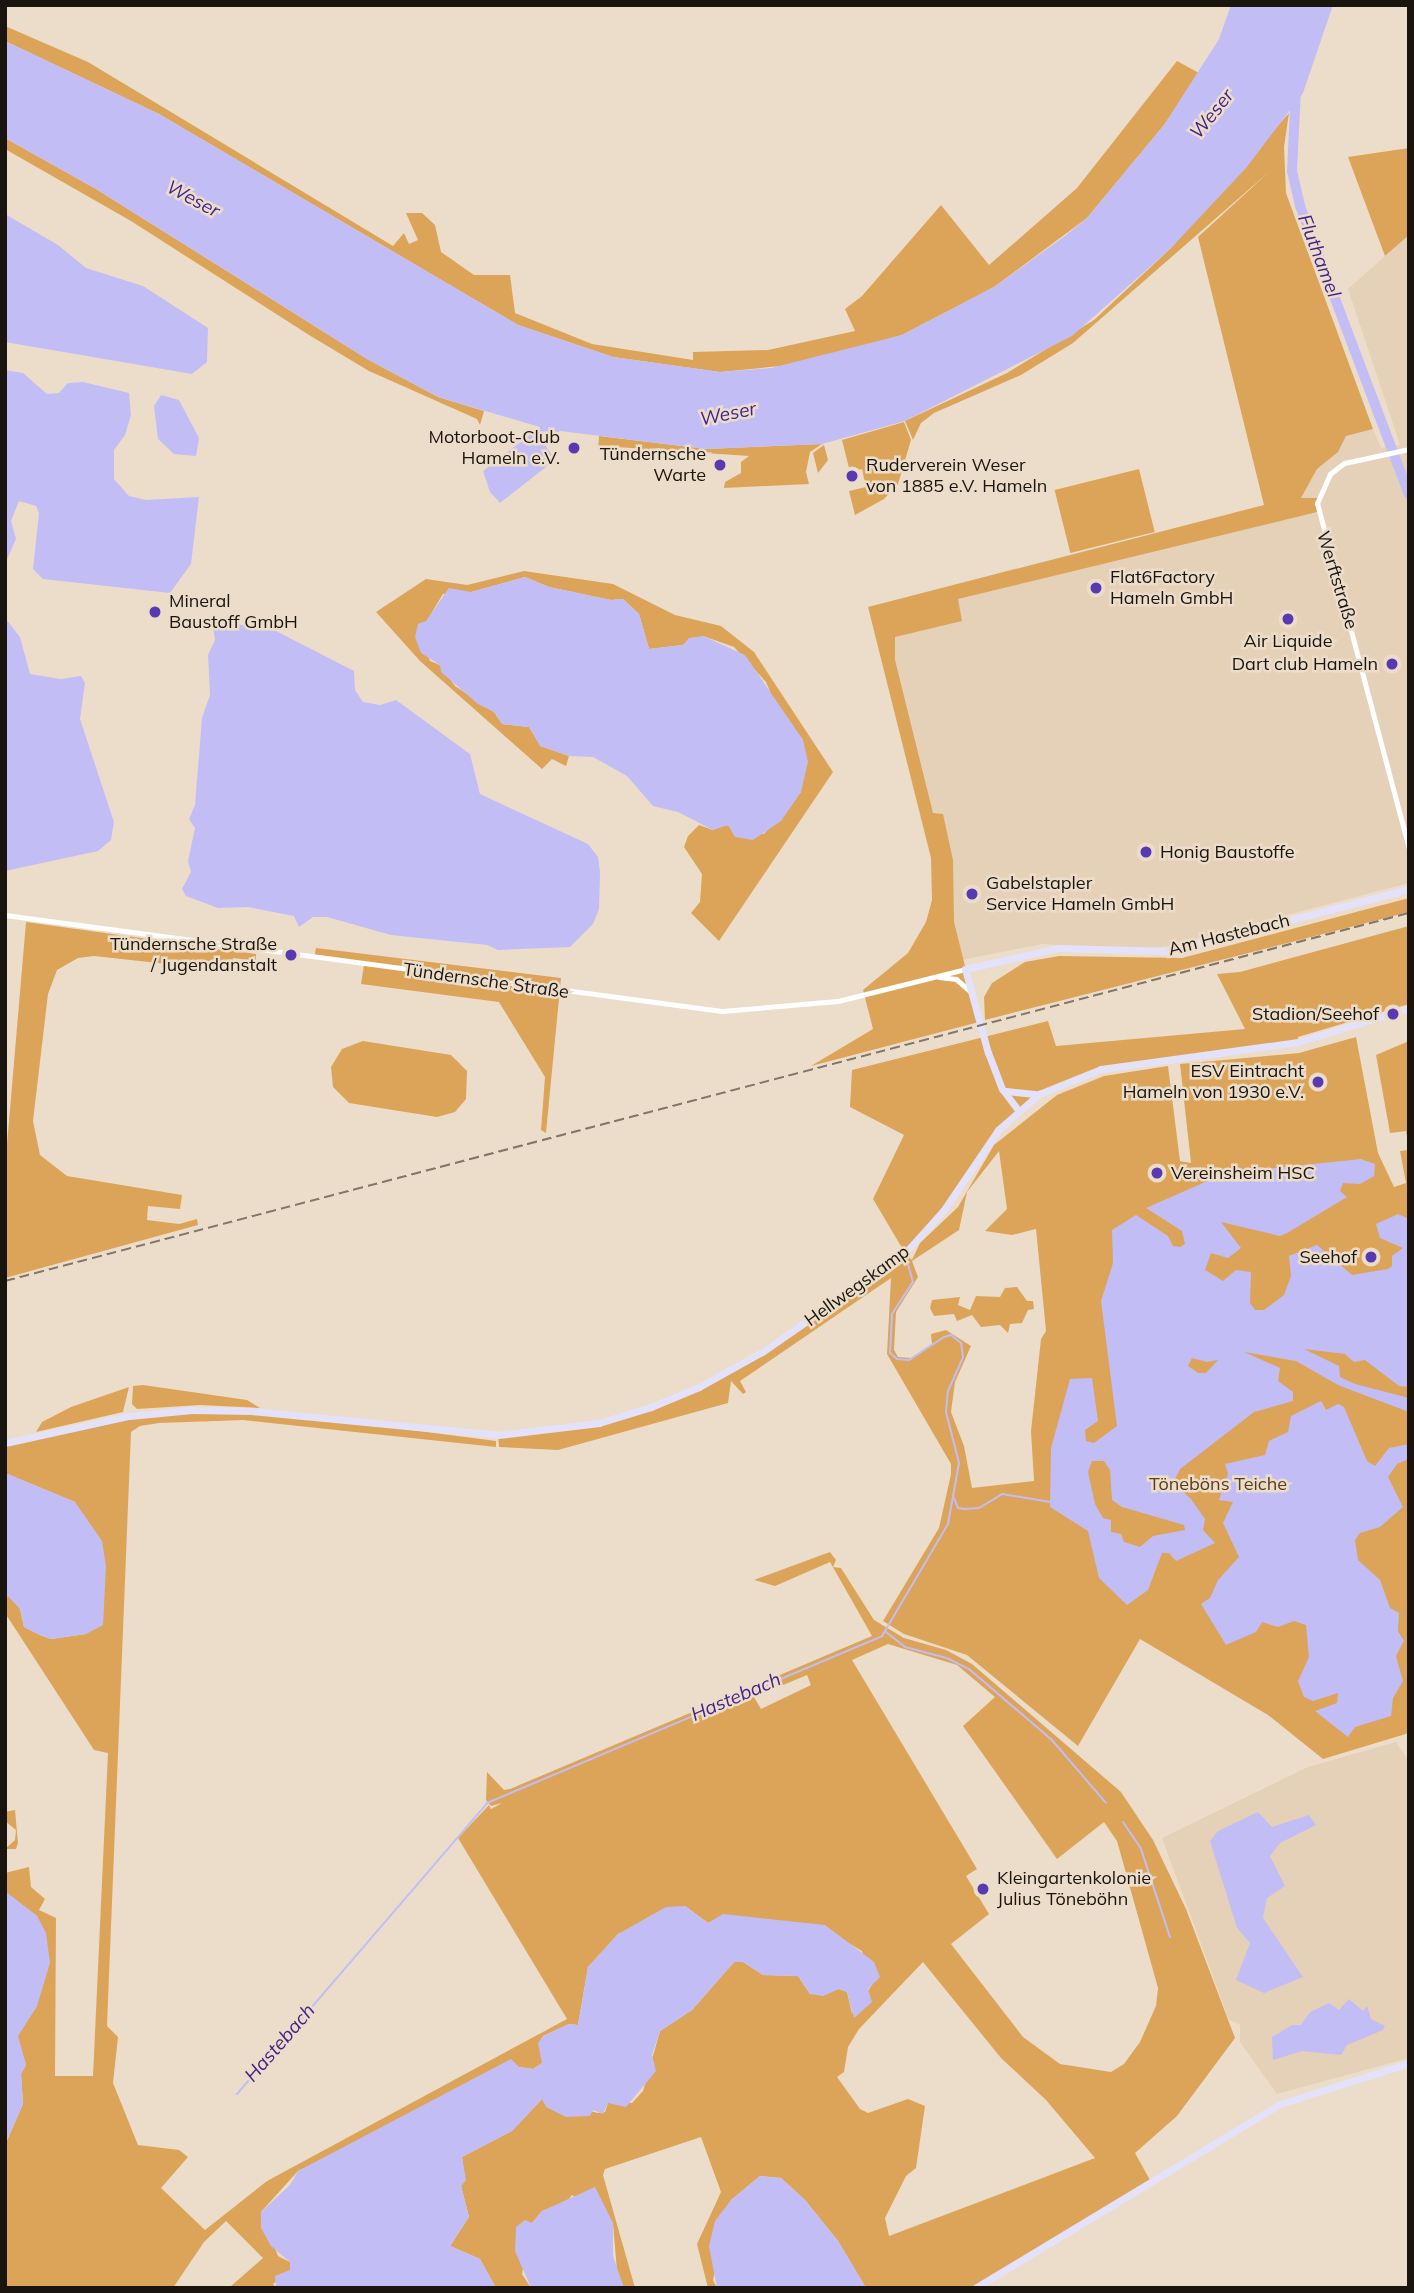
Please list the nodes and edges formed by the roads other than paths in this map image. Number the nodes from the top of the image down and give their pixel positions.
1 (1409, 449) edge
2 (1409, 848) edge
3 (1409, 889) edge
4 (5, 915) edge
5 (965, 969) junction
6 (932, 977) junction
7 (971, 992) junction
8 (1409, 1008) edge
9 (1002, 1089) junction
10 (1039, 1094) junction
11 (1018, 1110) junction
12 (5, 1443) edge
13 (1409, 2063) edge
14 (975, 2288) edge

1 - 2 street, Werftstraße
3 - 5 main road, Am Hastebach
4 - 6 street, Tündernsche Straße
5 - 6 street, Tündernsche Straße
5 - 7 main road
6 - 7 street
7 - 9 main road
8 - 10 main road
9 - 10 main road
9 - 11 main road
10 - 11 main road, Hellwegskamp
11 - 12 main road, Hellwegskamp
13 - 14 main road

